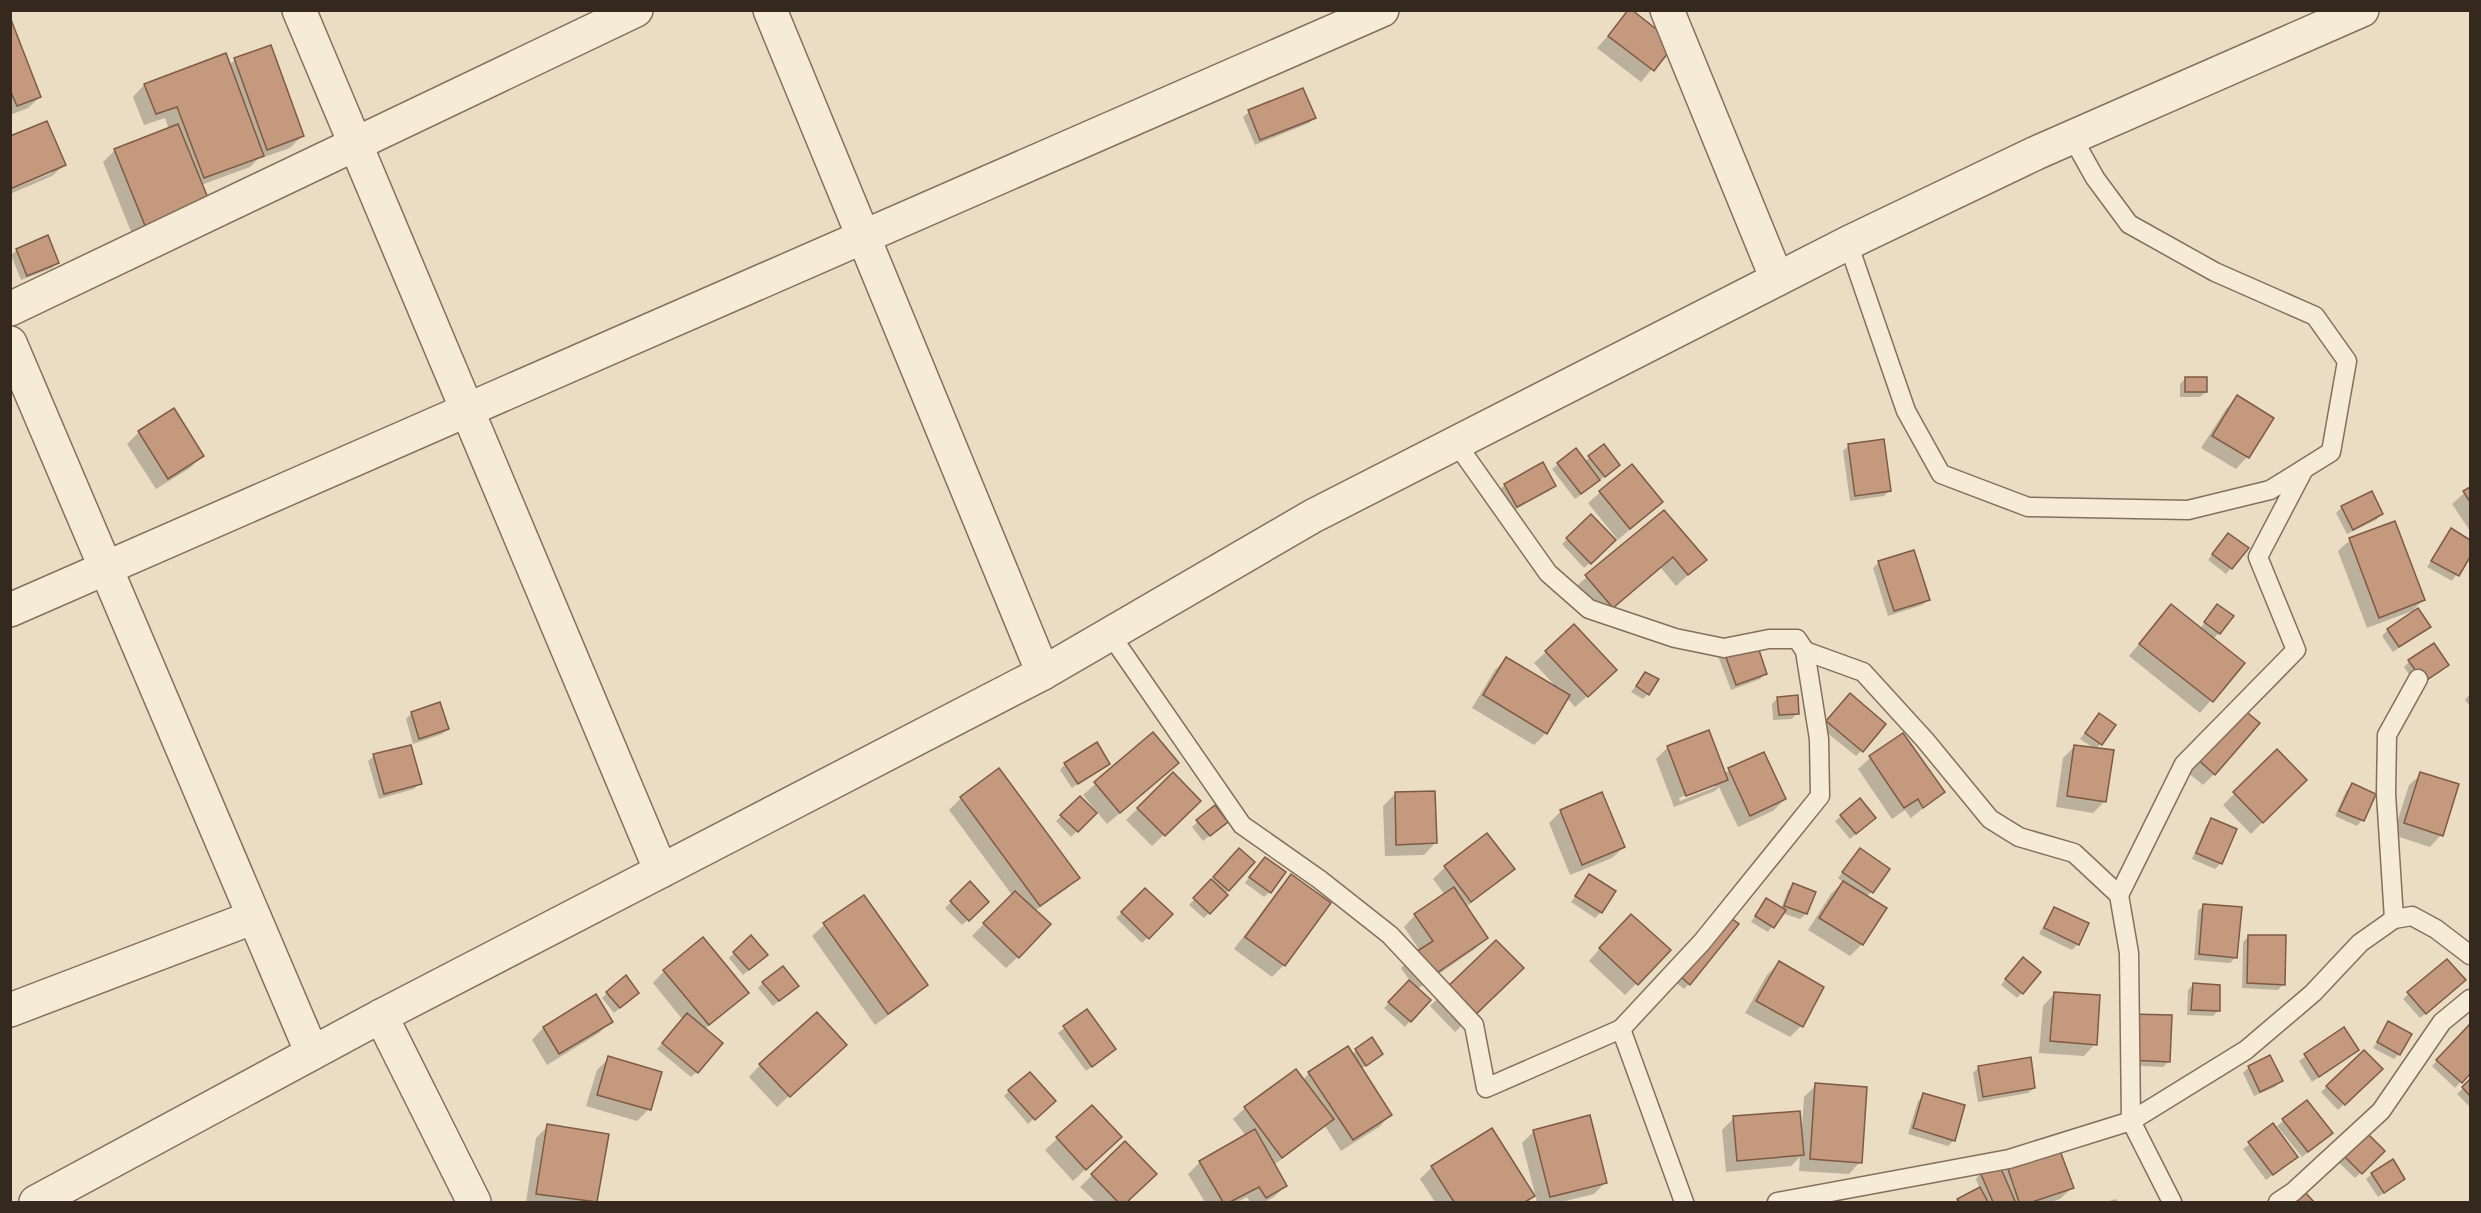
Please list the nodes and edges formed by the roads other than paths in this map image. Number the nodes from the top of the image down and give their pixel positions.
1 (299, 10) edge
2 (636, 10) edge
3 (770, 10) edge
4 (1382, 10) edge
5 (1667, 10) edge
6 (2362, 10) edge
7 (2072, 137) junction
8 (356, 144) junction
9 (864, 237) junction
10 (1848, 243) junction
11 (1777, 279) junction
12 (10, 309) edge
13 (10, 344) edge
14 (468, 411) junction
15 (1456, 443) junction
16 (2305, 468) junction
17 (106, 568) junction
18 (10, 610) edge
19 (1110, 634) junction
20 (1805, 651) junction
21 (1043, 673) junction
22 (2418, 679) dead end
23 (661, 871) junction
24 (2120, 895) junction
25 (254, 917) junction
26 (2394, 919) junction
27 (2470, 955) edge
28 (2470, 999) edge
29 (10, 1010) edge
30 (381, 1016) junction
31 (1621, 1029) junction
32 (312, 1053) junction
33 (2131, 1121) junction
34 (36, 1203) edge
35 (474, 1203) edge
36 (1684, 1203) edge
37 (1777, 1203) edge
38 (2172, 1203) edge
39 (2278, 1203) edge

1 - 8 street
2 - 8 street
3 - 9 street
4 - 9 street
5 - 11 street
6 - 7 street
7 - 10 street
7 - 16 lane
8 - 12 street
8 - 14 street
9 - 14 street
9 - 21 street
10 - 11 street
10 - 16 lane
11 - 15 street
13 - 17 street
14 - 17 street
14 - 23 street
15 - 19 street
15 - 20 lane
16 - 24 lane
17 - 18 street
17 - 25 street
19 - 21 street
19 - 31 lane
20 - 24 lane
20 - 31 lane
21 - 23 street
22 - 26 lane
23 - 30 street
24 - 33 lane
25 - 29 street
25 - 32 street
26 - 27 lane
26 - 33 lane
28 - 39 lane
30 - 32 street
30 - 35 street
31 - 36 lane
32 - 34 street
33 - 37 lane
33 - 38 lane

